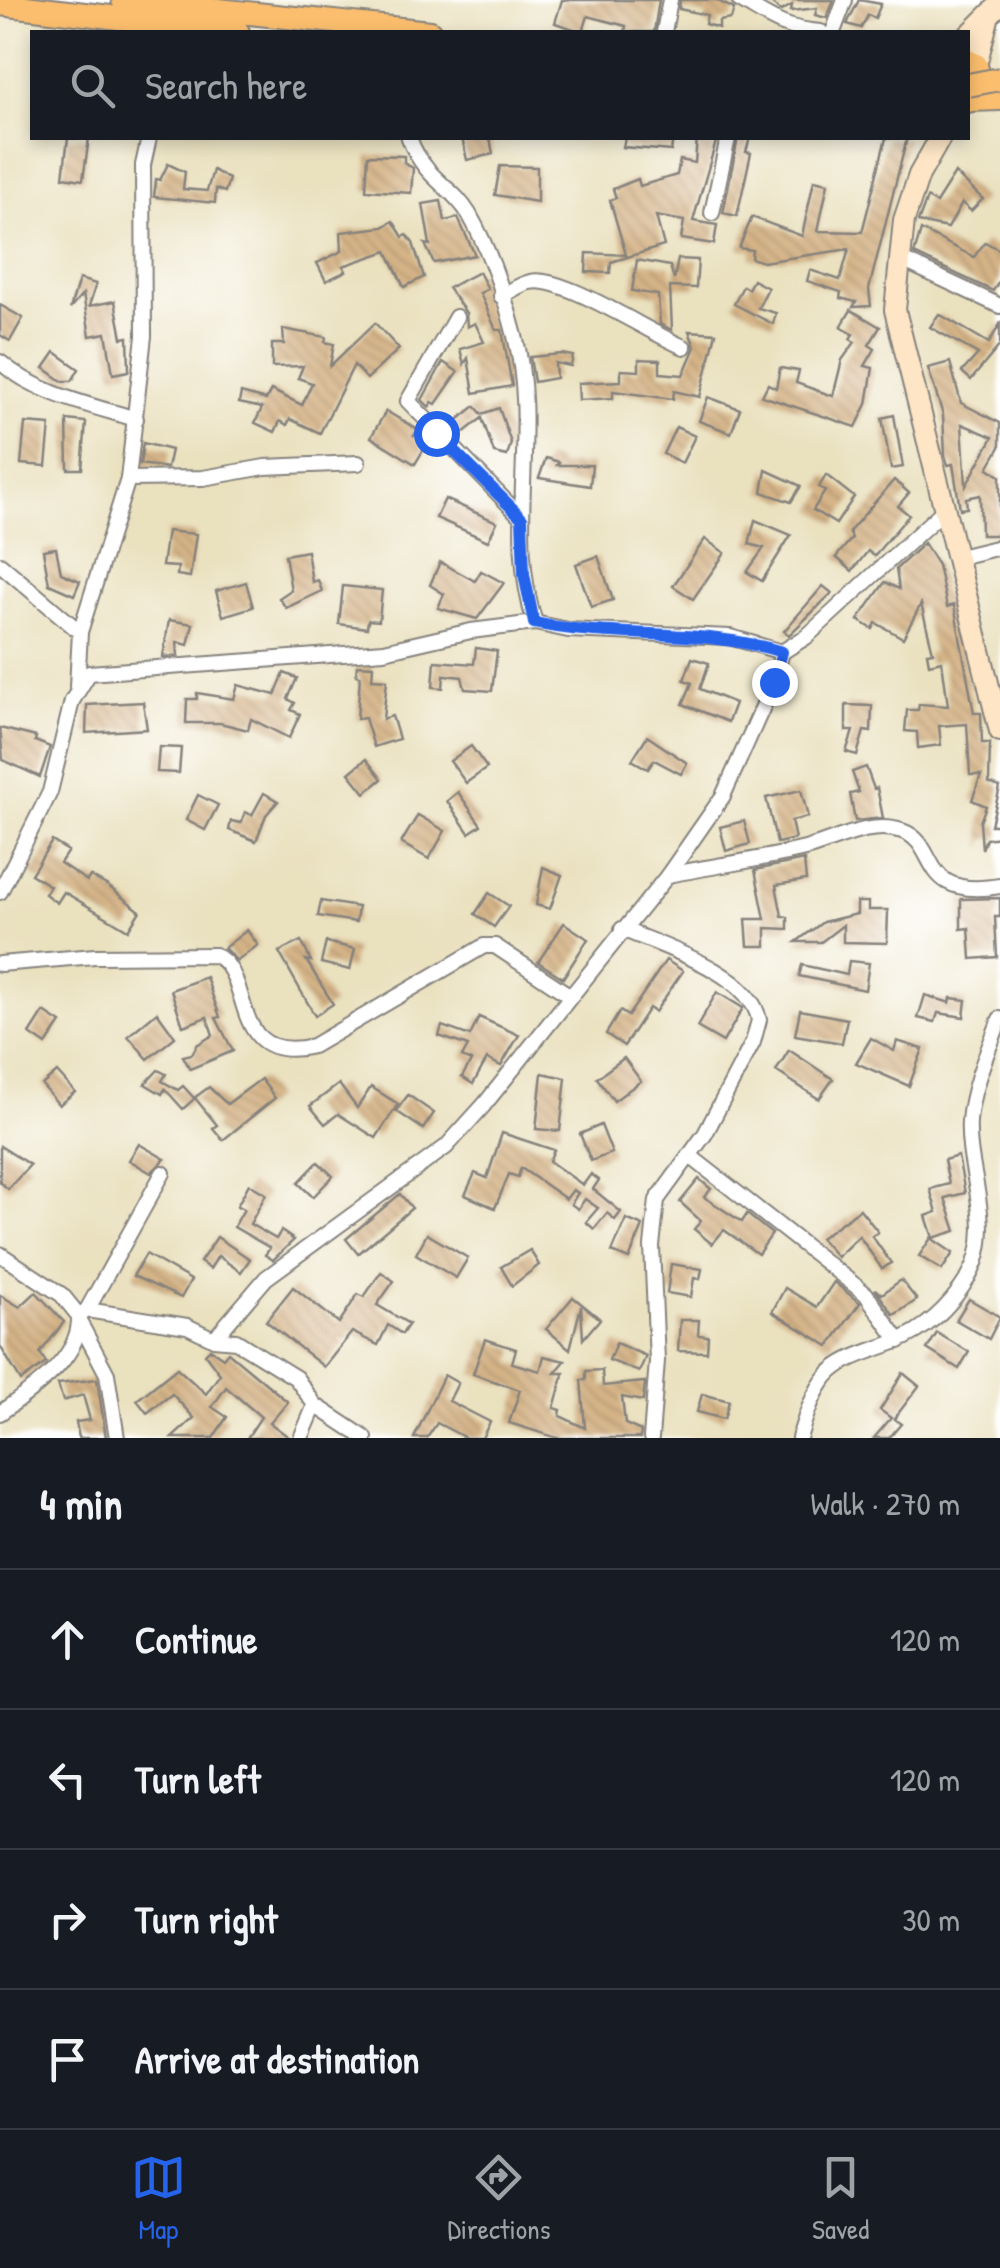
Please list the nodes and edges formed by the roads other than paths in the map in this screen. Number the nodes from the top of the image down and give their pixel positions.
1 (123, 0) edge
2 (670, 0) edge
3 (739, 0) edge
4 (845, 0) edge
5 (0, 4) edge
6 (994, 12) edge
7 (207, 19) junction
8 (170, 28) edge
9 (233, 30) edge
10 (396, 30) edge
11 (664, 30) edge
12 (793, 30) edge
13 (834, 30) edge
14 (978, 68) edge
15 (1000, 79) edge
16 (1000, 99) edge
17 (149, 140) edge
18 (410, 140) edge
19 (728, 140) edge
20 (936, 140) edge
21 (712, 213) dead end
22 (900, 259) junction
23 (501, 296) junction
24 (1000, 306) edge
25 (456, 317) dead end
26 (684, 347) dead end
27 (0, 362) edge
28 (136, 419) junction
29 (358, 463) dead end
30 (128, 478) junction
31 (945, 510) junction
32 (522, 518) junction
33 (1000, 547) edge
34 (959, 557) junction
35 (0, 564) edge
36 (534, 623) junction
37 (80, 632) junction
38 (782, 652) junction
39 (77, 688) junction
40 (1000, 732) edge
41 (668, 875) junction
42 (1000, 886) edge
43 (0, 892) edge
44 (622, 929) junction
45 (0, 964) edge
46 (569, 995) junction
47 (1000, 1019) edge
48 (690, 1156) junction
49 (163, 1174) dead end
50 (0, 1254) edge
51 (82, 1316) junction
52 (214, 1339) junction
53 (898, 1341) junction
54 (314, 1405) junction
55 (0, 1413) edge
56 (117, 1438) edge
57 (301, 1438) edge
58 (366, 1438) edge
59 (651, 1438) edge
60 (799, 1438) edge

1 - 7 main road
2 - 11 street
3 - 12 street
4 - 13 street
5 - 8 main road
6 - 14 main road
7 - 8 main road
7 - 9 main road
7 - 10 main road
14 - 15 main road, bridge
14 - 16 main road
17 - 28 street
18 - 23 street
19 - 21 street
20 - 22 main road
22 - 24 street
22 - 31 main road
23 - 26 street
23 - 32 street
25 - 32 street
27 - 28 street
28 - 30 street
29 - 30 street
30 - 37 street
31 - 34 main road
31 - 38 street
32 - 36 street
33 - 34 street
34 - 40 main road
35 - 37 street
36 - 38 street
36 - 39 street
37 - 39 street
38 - 41 street
39 - 43 street
41 - 42 street
41 - 44 street
44 - 46 street
44 - 48 street
45 - 46 street
46 - 52 street
47 - 53 street
48 - 53 street
48 - 59 street
49 - 51 street
50 - 51 street
51 - 52 street
51 - 55 street
51 - 56 street
52 - 54 street
53 - 60 street
54 - 57 street
54 - 58 street

